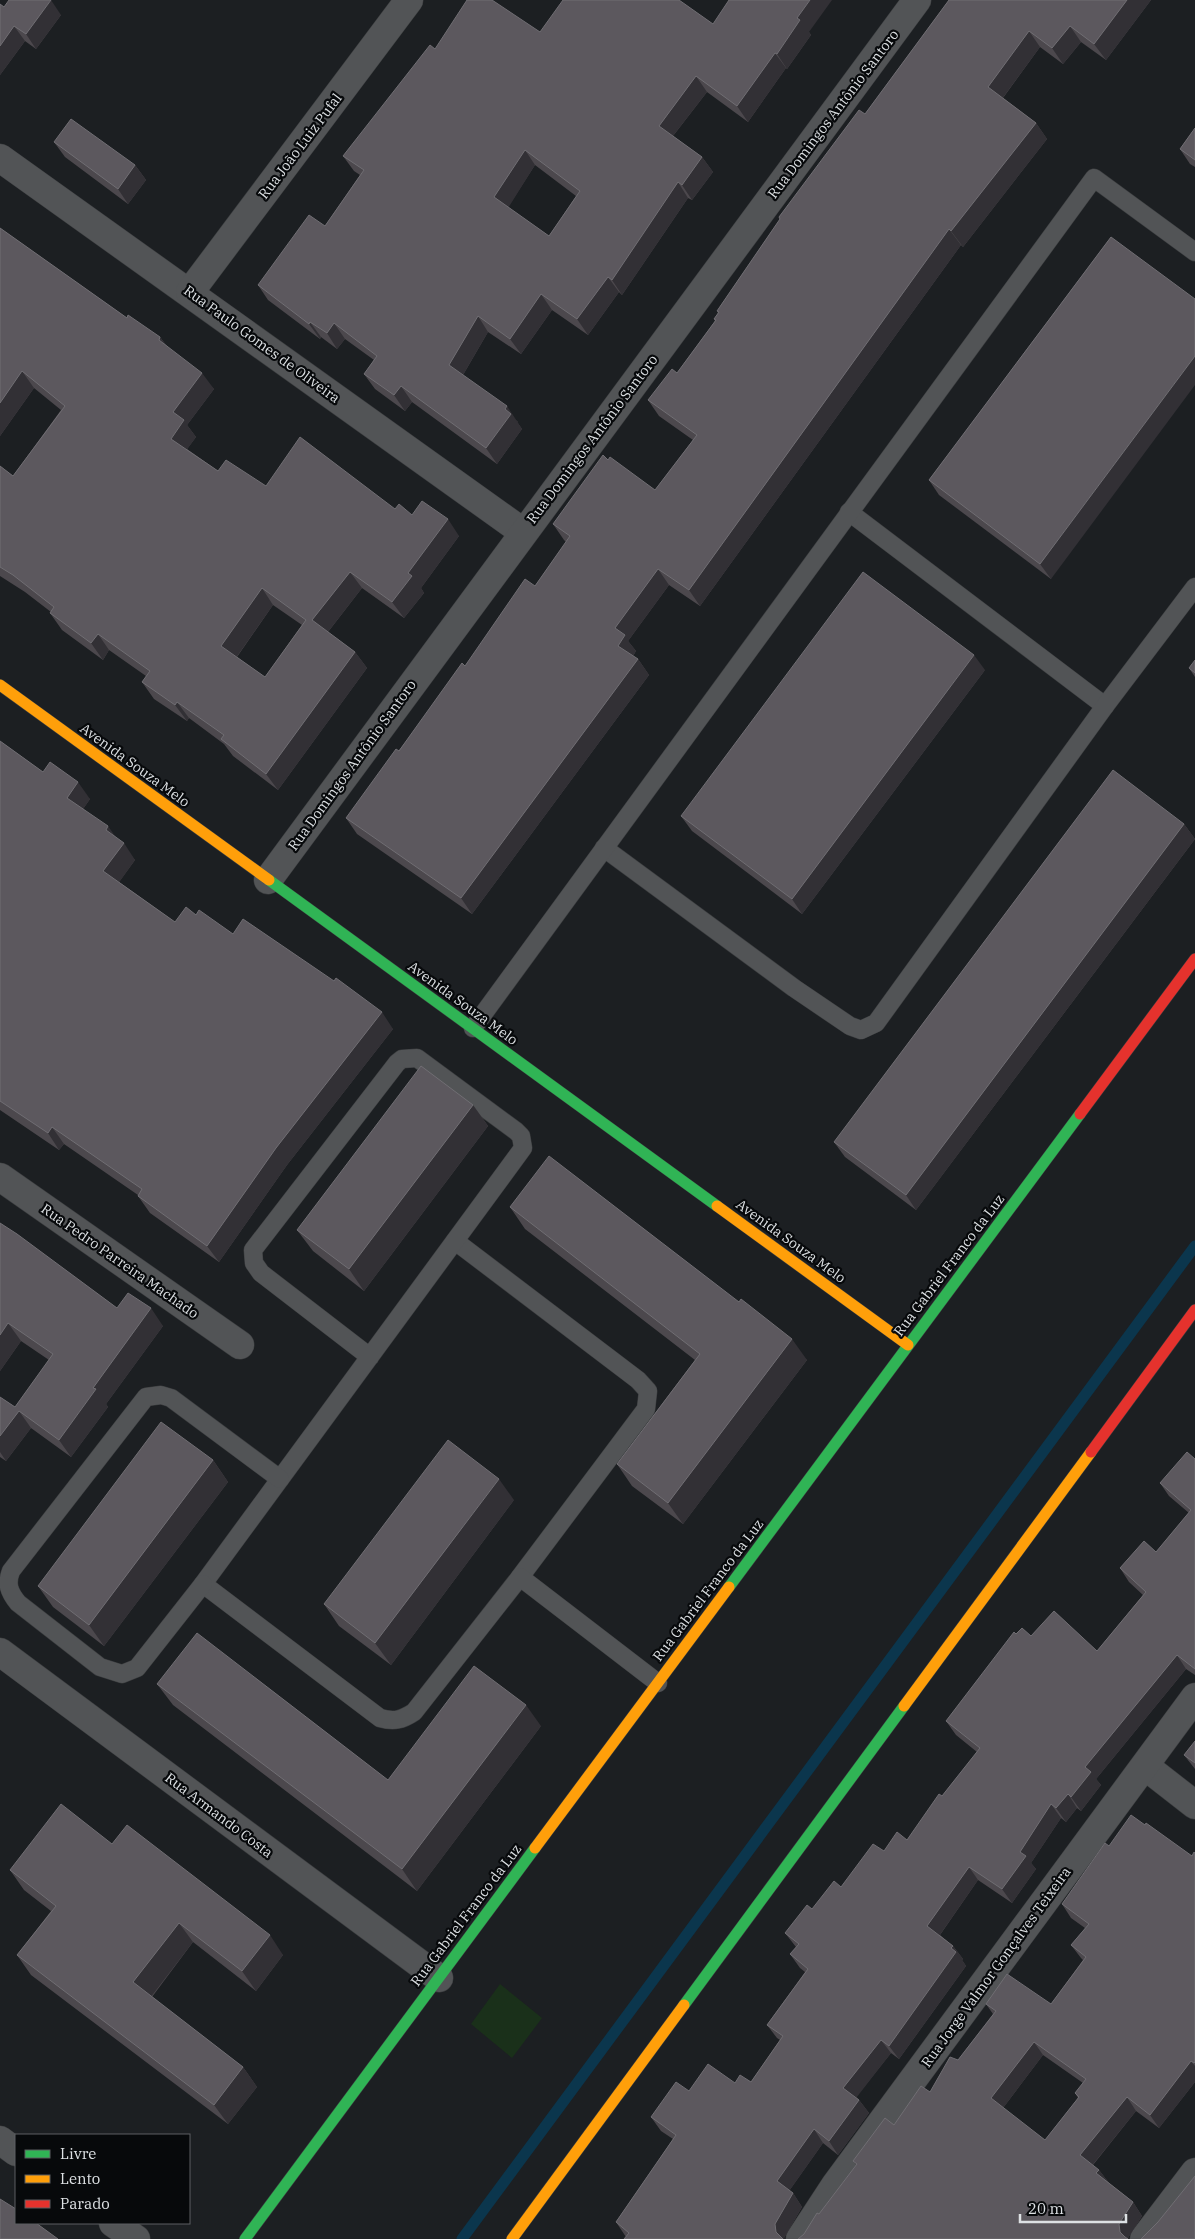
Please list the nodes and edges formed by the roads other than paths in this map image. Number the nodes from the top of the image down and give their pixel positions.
1 (409, 0) edge
2 (917, 0) edge
3 (0, 158) edge
4 (1195, 252) edge
5 (190, 292) junction
6 (849, 512) junction
7 (523, 532) junction
8 (1195, 587) edge
9 (0, 685) edge
10 (1105, 706) junction
11 (604, 848) junction
12 (268, 880) junction
13 (1195, 959) edge
14 (472, 1028) junction
15 (0, 1177) edge
16 (455, 1241) junction
17 (1195, 1310) edge
18 (240, 1345) dead end
19 (908, 1345) junction
20 (370, 1357) junction
21 (280, 1479) junction
22 (520, 1577) junction
23 (203, 1584) junction
24 (0, 1652) edge
25 (658, 1683) junction
26 (1195, 1697) edge
27 (1145, 1766) junction
28 (1195, 1805) edge
29 (439, 1978) junction
30 (0, 2140) edge
31 (15, 2151) edge
32 (1195, 2172) edge
33 (114, 2224) edge
34 (136, 2239) edge
35 (244, 2239) edge
36 (512, 2239) edge
37 (800, 2239) edge
38 (1144, 2239) edge

1 - 5 street, Rua João Luiz Pufal
2 - 7 street, Rua Domingos Antônio Santoro
3 - 5 street, Rua Paulo Gomes de Oliveira
4 - 6 lane
5 - 7 street, Rua Paulo Gomes de Oliveira
6 - 10 lane
6 - 11 lane
7 - 12 street, Rua Domingos Antônio Santoro
8 - 10 lane
9 - 12 street, Avenida Souza Melo
10 - 11 lane
11 - 14 lane
12 - 14 street, Avenida Souza Melo
13 - 19 street, Rua Gabriel Franco da Luz
14 - 19 street, Avenida Souza Melo
15 - 18 street, Rua Pedro Parreira Machado
16 - 20 lane
16 - 20 lane
16 - 22 lane
17 - 36 street
19 - 25 street, Rua Gabriel Franco da Luz
20 - 21 lane
21 - 23 lane
21 - 23 lane
22 - 23 lane
22 - 25 lane
24 - 29 street, Rua Armando Costa
25 - 29 street, Rua Gabriel Franco da Luz
26 - 27 street, Rua Jorge Valmor Gonçalves Teixeira
27 - 28 street
27 - 37 street, Rua Jorge Valmor Gonçalves Teixeira
29 - 35 street, Rua Gabriel Franco da Luz
30 - 31 street
32 - 38 street
33 - 34 street

